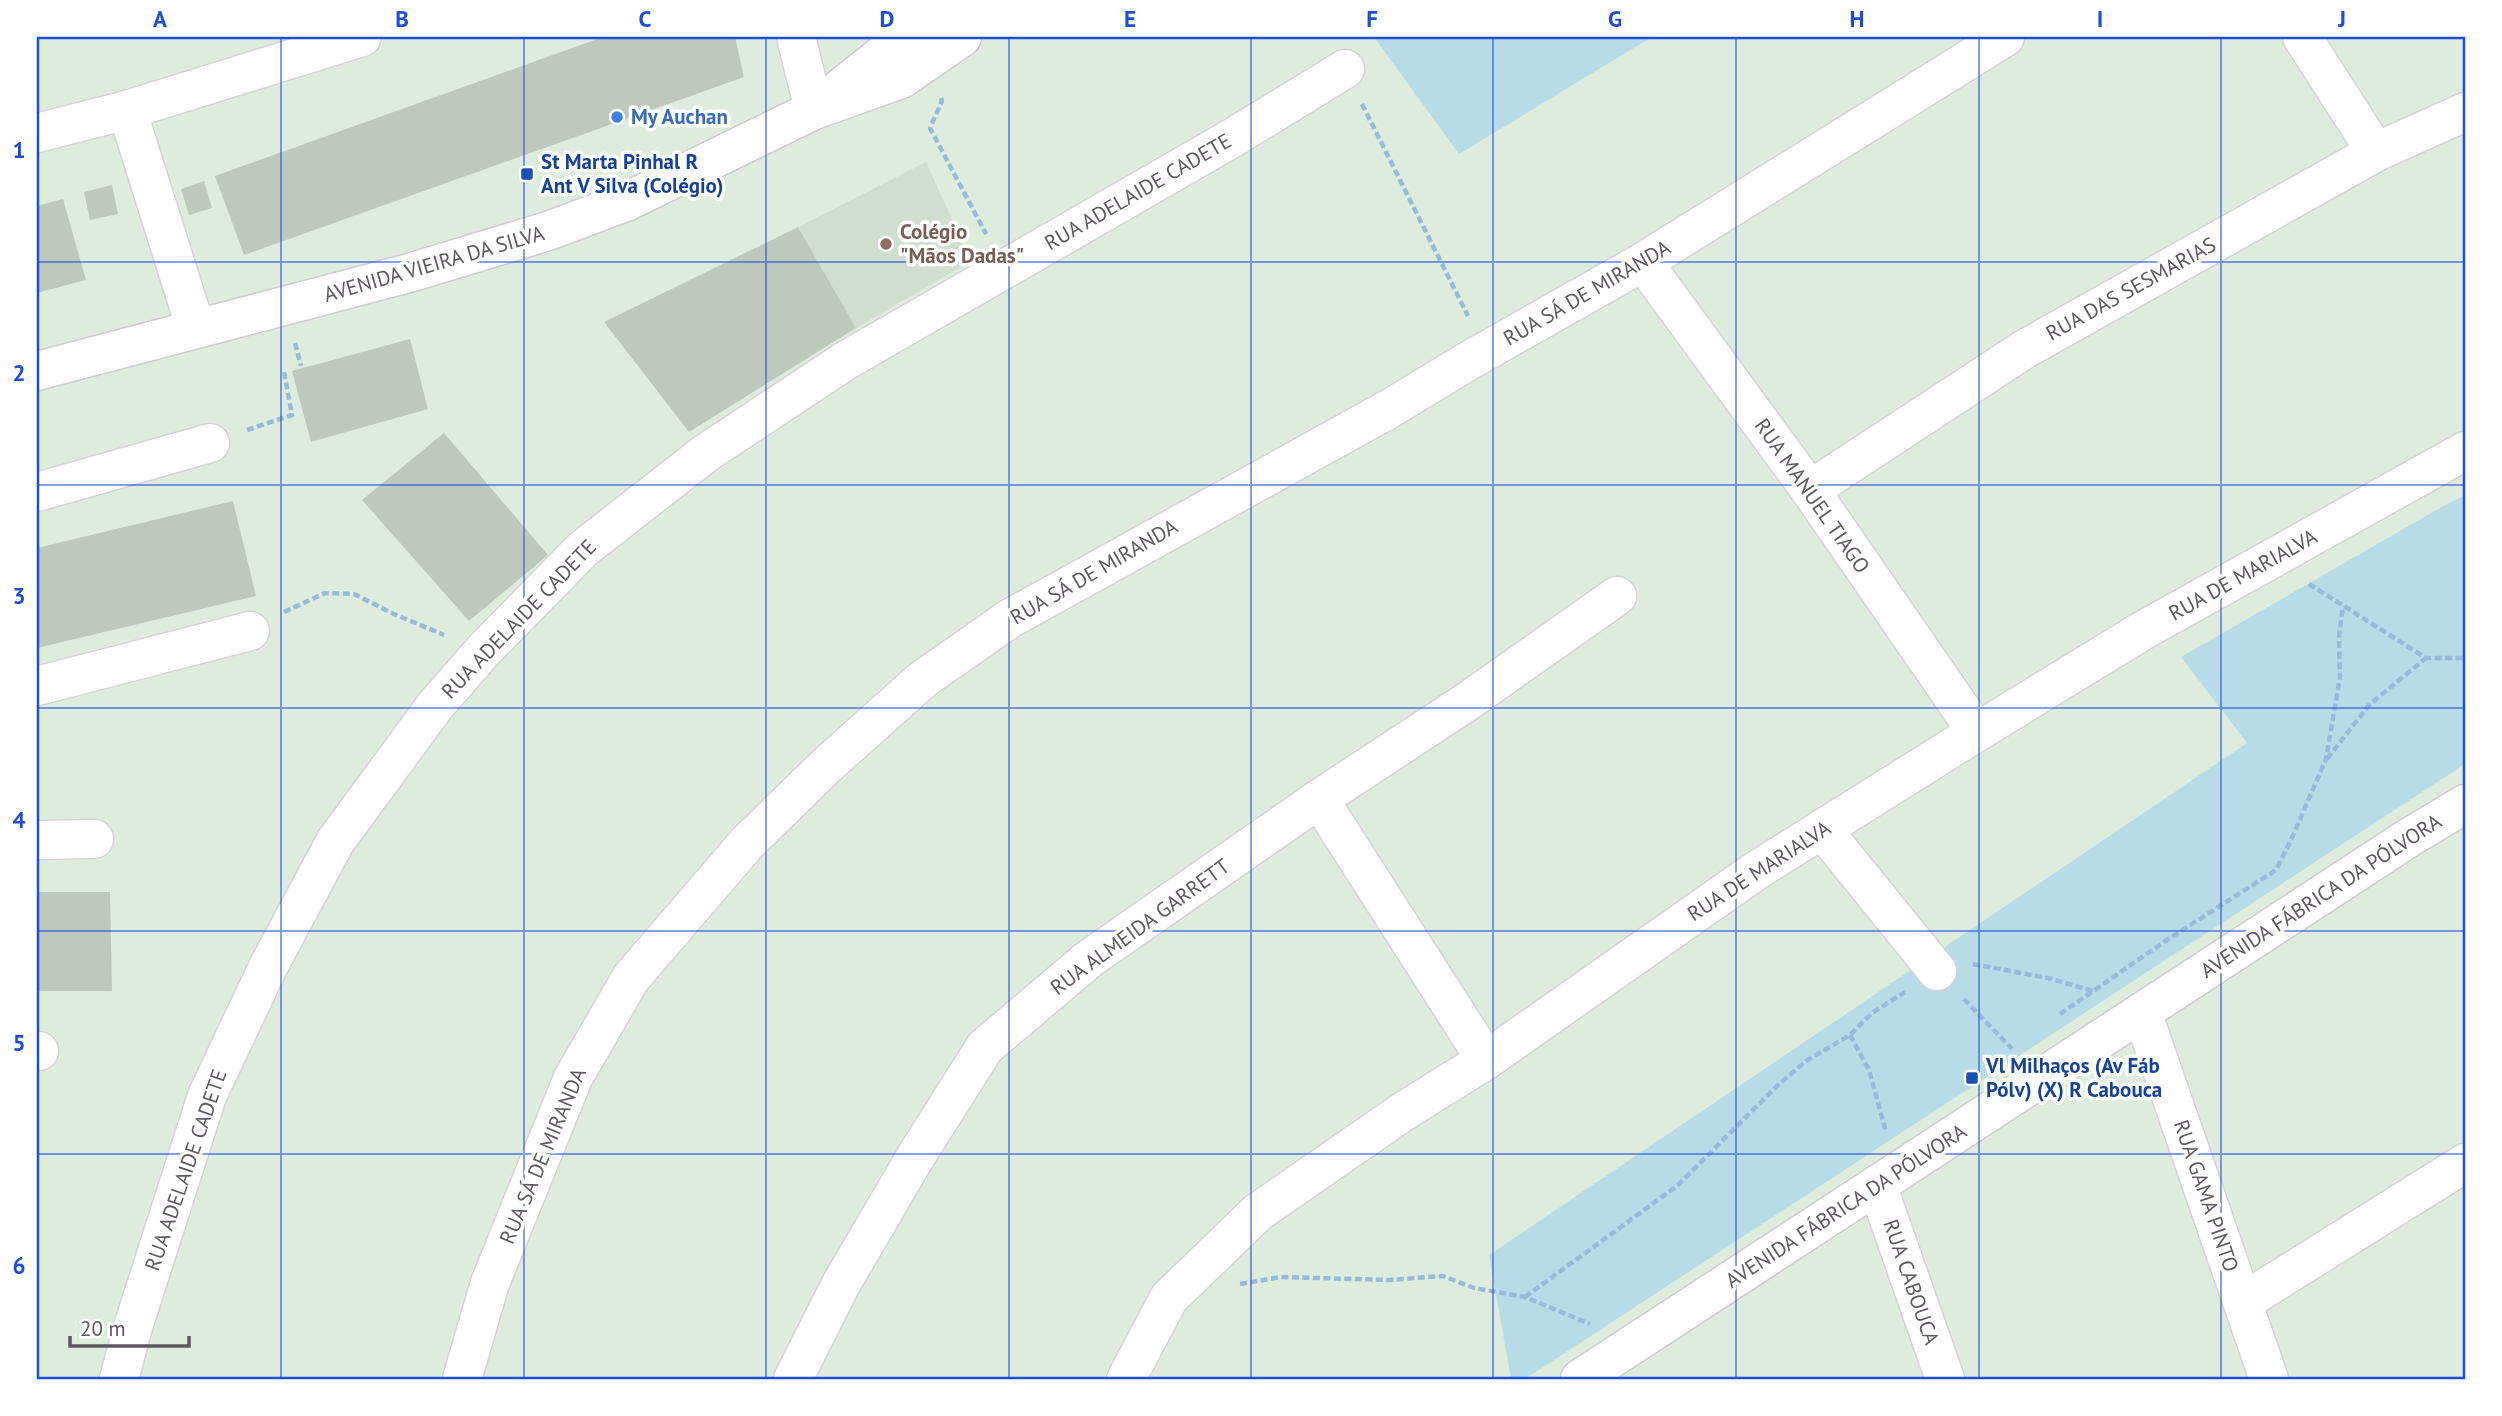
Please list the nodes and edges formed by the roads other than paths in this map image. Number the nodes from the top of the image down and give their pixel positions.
1 (362, 37) edge
2 (796, 37) edge
3 (962, 37) edge
4 (2005, 37) edge
5 (2302, 37) edge
6 (920, 48) edge
7 (1345, 69) road end
8 (127, 110) junction
9 (814, 110) junction
10 (2465, 112) edge
11 (37, 134) edge
12 (2376, 152) junction
13 (1643, 262) junction
14 (196, 329) junction
15 (37, 372) edge
16 (210, 443) road end
17 (2465, 452) edge
18 (1810, 490) junction
19 (37, 492) edge
20 (1617, 596) dead end
21 (250, 631) road end
22 (37, 686) edge
23 (1977, 732) junction
24 (1319, 799) junction
25 (2465, 804) edge
26 (1822, 830) junction
27 (94, 839) dead end
28 (37, 840) edge
29 (1937, 971) road end
30 (2142, 1012) junction
31 (1486, 1060) junction
32 (2465, 1163) edge
33 (1877, 1185) junction
34 (2243, 1303) junction
35 (119, 1379) edge
36 (462, 1379) edge
37 (793, 1379) edge
38 (1126, 1379) edge
39 (1580, 1379) edge
40 (1945, 1379) edge
41 (2269, 1379) edge

1 - 8 street
2 - 9 street
3 - 6 street, AVENIDA VIEIRA DA SILVA
4 - 13 street, RUA SÁ DE MIRANDA
5 - 12 street
6 - 9 street, AVENIDA VIEIRA DA SILVA
7 - 35 street, RUA ADELAIDE CADETE
8 - 11 street
8 - 14 street
9 - 14 street, AVENIDA VIEIRA DA SILVA
10 - 12 street, RUA DAS SESMARIAS
12 - 18 street, RUA DAS SESMARIAS
13 - 18 street, RUA MANUEL TIAGO
13 - 36 street, RUA SÁ DE MIRANDA
14 - 15 street, AVENIDA VIEIRA DA SILVA
16 - 19 street
17 - 23 street, RUA DE MARIALVA
18 - 23 street, RUA MANUEL TIAGO
20 - 24 street, RUA ALMEIDA GARRETT
21 - 22 street
23 - 26 street, RUA DE MARIALVA
24 - 31 street
24 - 37 street, RUA ALMEIDA GARRETT
25 - 30 street, AVENIDA FÁBRICA DA PÓLVORA
26 - 29 street
26 - 31 street, RUA DE MARIALVA
27 - 28 street
30 - 33 street, AVENIDA FÁBRICA DA PÓLVORA
30 - 34 street, RUA GAMA PINTO
31 - 38 street, RUA DE MARIALVA
32 - 34 street
33 - 39 street, AVENIDA FÁBRICA DA PÓLVORA
33 - 40 street, RUA CABOUCA
34 - 41 street, RUA GAMA PINTO

